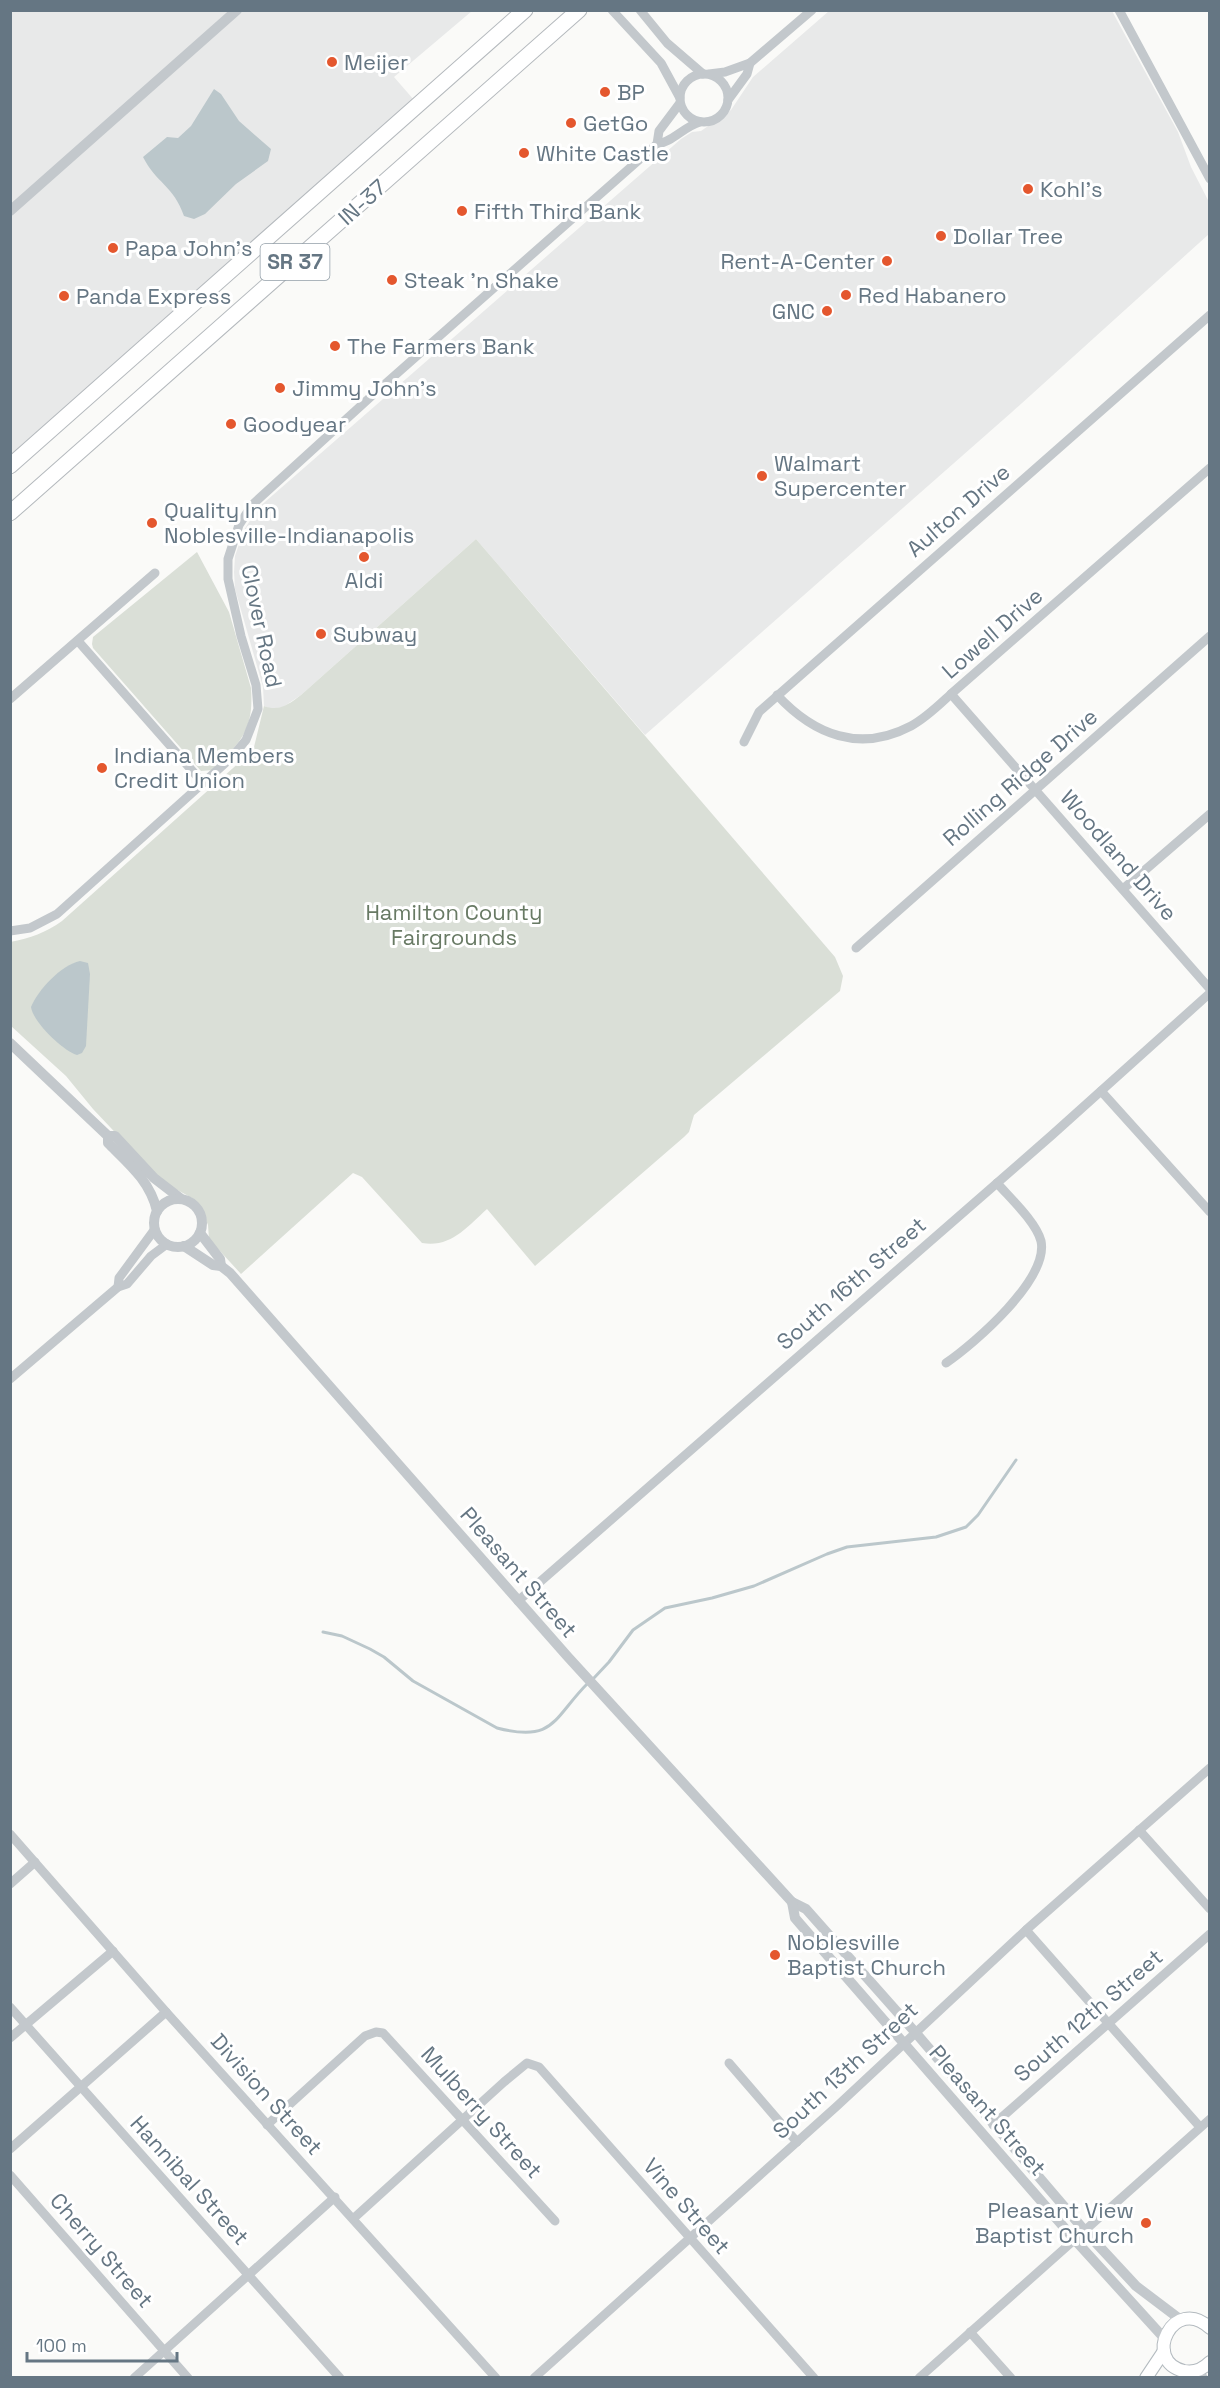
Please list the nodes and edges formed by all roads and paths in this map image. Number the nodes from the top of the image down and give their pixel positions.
1 (237, 10) edge
2 (525, 10) edge
3 (579, 10) edge
4 (612, 10) edge
5 (640, 10) edge
6 (812, 10) edge
7 (1119, 10) edge
8 (750, 63) junction
9 (704, 74) junction
10 (728, 100) junction
11 (680, 101) junction
12 (700, 122) junction
13 (657, 144) junction
14 (1209, 178) edge
15 (10, 211) edge
16 (1209, 315) edge
17 (10, 466) edge
18 (1209, 468) edge
19 (10, 513) edge
20 (155, 573) dead end
21 (1209, 636) edge
22 (78, 640) junction
23 (951, 694) junction
24 (777, 695) junction
25 (10, 699) edge
26 (744, 742) dead end
27 (204, 783) junction
28 (1036, 789) junction
29 (1209, 814) edge
30 (1123, 889) junction
31 (10, 931) edge
32 (856, 948) dead end
33 (1209, 991) edge
34 (10, 1043) edge
35 (1101, 1091) junction
36 (108, 1136) junction
37 (997, 1183) junction
38 (180, 1198) junction
39 (157, 1211) junction
40 (1209, 1212) edge
41 (155, 1229) junction
42 (200, 1233) junction
43 (167, 1244) junction
44 (184, 1246) junction
45 (221, 1266) junction
46 (118, 1287) junction
47 (946, 1363) dead end
48 (10, 1379) edge
49 (518, 1601) junction
50 (1209, 1768) edge
51 (1139, 1830) junction
52 (10, 1834) edge
53 (35, 1862) junction
54 (10, 1884) edge
55 (792, 1902) junction
56 (1209, 1909) edge
57 (1026, 1930) junction
58 (1209, 1934) edge
59 (112, 1951) junction
60 (10, 2007) edge
61 (166, 2012) junction
62 (1108, 2023) junction
63 (26, 2025) junction
64 (915, 2032) junction
65 (10, 2038) edge
66 (903, 2043) junction
67 (729, 2063) dead end
68 (81, 2087) junction
69 (1209, 2119) edge
70 (464, 2120) junction
71 (267, 2125) junction
72 (993, 2125) junction
73 (1200, 2127) junction
74 (797, 2142) junction
75 (10, 2149) edge
76 (10, 2175) edge
77 (335, 2197) junction
78 (354, 2218) junction
79 (555, 2221) dead end
80 (1085, 2231) junction
81 (690, 2239) junction
82 (1075, 2240) junction
83 (247, 2274) junction
84 (1209, 2312) edge
85 (1196, 2319) junction
86 (1180, 2320) junction
87 (1209, 2328) edge
88 (970, 2332) junction
89 (1164, 2344) junction
90 (163, 2349) junction
91 (1209, 2362) edge
92 (1193, 2373) edge
93 (134, 2378) edge
94 (188, 2378) edge
95 (340, 2378) edge
96 (496, 2378) edge
97 (534, 2378) edge
98 (814, 2378) edge
99 (919, 2378) edge
100 (1011, 2378) edge
101 (1146, 2378) edge
102 (1171, 2378) edge

1 - 15 street
2 - 17 highway, IN-37 / SR 37
3 - 19 highway, IN-37 / SR 37
4 - 11 street
5 - 9 street
6 - 8 street
7 - 14 street
8 - 9 street
8 - 10 street
9 - 10 street
9 - 11 street
10 - 12 street
11 - 12 street
11 - 13 street, Clover Road
12 - 13 street, Clover Road
13 - 27 street, Clover Road
16 - 24 street, Aulton Drive
18 - 23 street, Lowell Drive
20 - 22 street
21 - 28 street, Rolling Ridge Drive
22 - 25 street
22 - 27 street
23 - 24 street, Lowell Drive
23 - 28 street, Woodland Drive
24 - 26 street, Aulton Drive
27 - 31 street, Clover Road
28 - 30 street, Woodland Drive
28 - 32 street, Rolling Ridge Drive
29 - 30 street
30 - 33 street, Woodland Drive
33 - 35 street, South 16th Street
34 - 36 street
35 - 37 street, South 16th Street
35 - 40 street
36 - 38 street
36 - 39 street
37 - 47 street
37 - 49 street, South 16th Street
38 - 39 street
38 - 42 street
39 - 41 street
41 - 43 street
41 - 46 street
42 - 44 street
42 - 45 street, Pleasant Street
43 - 44 street
43 - 46 street
44 - 45 street, Pleasant Street
45 - 49 street, Pleasant Street
46 - 48 street
49 - 55 street, Pleasant Street
50 - 51 street, South 13th Street
51 - 56 street
51 - 57 street, South 13th Street
52 - 53 street, Division Street
53 - 54 street
53 - 59 street, Division Street
55 - 64 street, Pleasant Street
55 - 66 street, Pleasant Street
57 - 62 street
57 - 64 street, South 13th Street
58 - 62 street, South 12th Street
59 - 61 street, Division Street
59 - 63 street
60 - 63 street, Hannibal Street
61 - 68 street
61 - 71 street, Division Street
62 - 72 street, South 12th Street
62 - 73 street
63 - 65 street
63 - 68 street, Hannibal Street
64 - 66 street, South 13th Street
64 - 72 street, Pleasant Street
66 - 74 street, South 13th Street
66 - 82 street, Pleasant Street
67 - 74 street
68 - 75 street
68 - 83 street, Hannibal Street
69 - 73 street
70 - 71 street, Mulberry Street
70 - 78 street
70 - 79 street, Mulberry Street
70 - 81 street, Vine Street
71 - 77 street, Division Street
72 - 80 street, Pleasant Street
73 - 80 street
74 - 81 street, South 13th Street
76 - 90 street, Cherry Street
77 - 78 street, Division Street
77 - 83 street
78 - 96 street, Division Street
80 - 82 street
80 - 86 street, Pleasant Street
81 - 97 street, South 13th Street
81 - 98 street, Vine Street
82 - 88 street
82 - 89 street, Pleasant Street
83 - 90 street
83 - 95 street, Hannibal Street
84 - 85 main road
85 - 86 main road
85 - 87 main road
86 - 89 main road
88 - 99 street
88 - 100 street
89 - 92 main road
89 - 101 main road
90 - 93 street
90 - 94 street, Cherry Street
91 - 92 main road
92 - 102 main road

